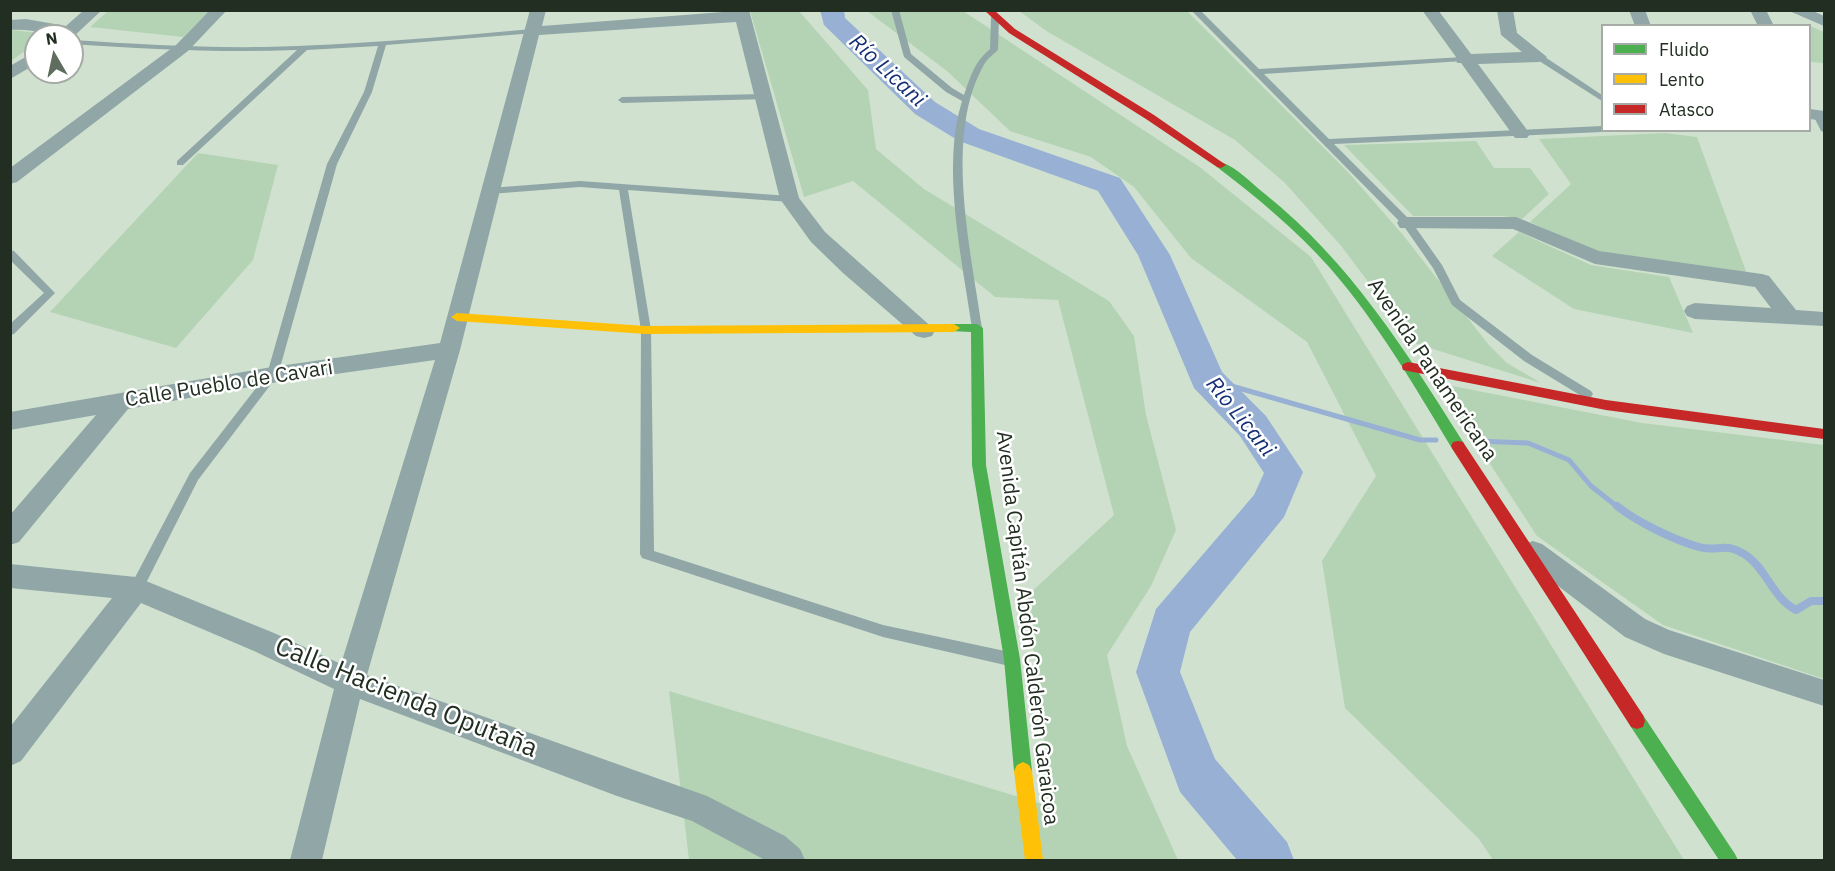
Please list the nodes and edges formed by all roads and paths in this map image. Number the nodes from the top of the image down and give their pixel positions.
1 (94, 10) edge
2 (219, 10) edge
3 (895, 10) edge
4 (1196, 10) edge
5 (1430, 10) edge
6 (1504, 10) edge
7 (1758, 10) edge
8 (1795, 10) edge
9 (742, 14) edge
10 (992, 14) edge
11 (535, 21) edge
12 (1824, 21) edge
13 (81, 24) edge
14 (1765, 24) edge
15 (84, 38) edge
16 (383, 43) junction
17 (307, 46) junction
18 (182, 48) junction
19 (1539, 57) junction
20 (1463, 59) junction
21 (24, 64) edge
22 (1255, 72) junction
23 (10, 74) edge
24 (764, 97) junction
25 (1601, 98) edge
26 (622, 100) dead end
27 (968, 100) junction
28 (1601, 129) edge
29 (1521, 134) junction
30 (1326, 142) junction
31 (180, 163) dead end
32 (10, 178) edge
33 (623, 187) junction
34 (490, 191) junction
35 (790, 199) junction
36 (1407, 223) junction
37 (10, 253) edge
38 (1695, 311) dead end
39 (457, 316) junction
40 (1790, 317) junction
41 (1824, 319) edge
42 (977, 328) junction
43 (646, 330) junction
44 (924, 330) junction
45 (10, 331) edge
46 (449, 350) junction
47 (1408, 367) junction
48 (272, 375) junction
49 (121, 401) junction
50 (1606, 405) junction
51 (10, 421) edge
52 (1824, 434) edge
53 (10, 534) edge
54 (1520, 542) junction
55 (10, 576) edge
56 (136, 589) junction
57 (1012, 659) junction
58 (350, 682) junction
59 (1824, 693) edge
60 (10, 751) edge
61 (306, 861) edge
62 (789, 861) edge
63 (1034, 861) edge
64 (1729, 861) edge

1 - 13 street
2 - 18 street
3 - 27 lane
4 - 22 lane
5 - 20 street
6 - 19 street
7 - 14 street
8 - 12 street
9 - 11 street
9 - 24 street
10 - 27 lane
10 - 47 street, Avenida Panamericana
11 - 16 lane
11 - 34 street
15 - 18 lane
16 - 17 lane
16 - 48 lane
17 - 18 lane
17 - 31 lane
18 - 32 street
19 - 20 street
19 - 25 lane
20 - 22 lane
20 - 29 street
21 - 23 street
22 - 30 lane
24 - 26 lane
24 - 35 street
27 - 42 lane
28 - 29 lane
29 - 30 lane
30 - 36 lane
33 - 34 lane
33 - 35 lane
33 - 43 lane
34 - 39 street
35 - 44 street
36 - 40 street
36 - 50 lane
37 - 45 lane
38 - 40 street
39 - 43 street
39 - 46 street
40 - 41 street
42 - 44 street
42 - 57 street, Avenida Capitán Abdón Calderón Garaicoa
43 - 44 street
43 - 57 lane
46 - 48 street, Calle Pueblo de Cavari
46 - 58 street
47 - 50 street
47 - 54 street, Avenida Panamericana
48 - 49 street, Calle Pueblo de Cavari
48 - 56 lane
49 - 51 street, Calle Pueblo de Cavari
49 - 53 street
50 - 52 street
54 - 59 street
54 - 64 street, Avenida Panamericana
55 - 56 street, Calle Hacienda Oputaña
56 - 58 street, Calle Hacienda Oputaña
56 - 60 street
57 - 63 street, Avenida Capitán Abdón Calderón Garaicoa
58 - 61 street
58 - 62 street, Calle Hacienda Oputaña

